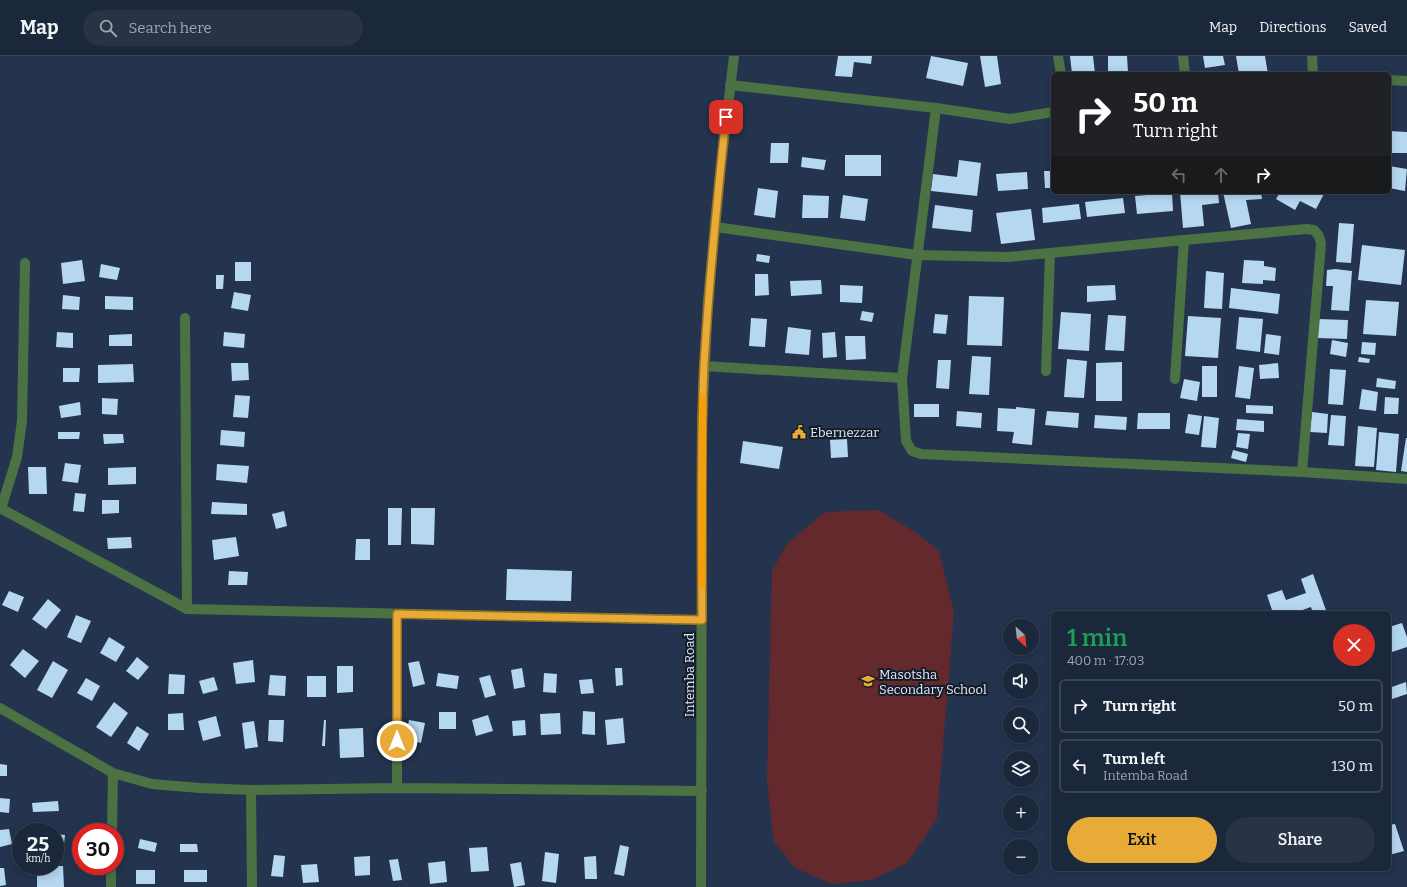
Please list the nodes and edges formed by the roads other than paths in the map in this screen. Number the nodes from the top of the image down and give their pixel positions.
1 (734, 56) edge
2 (1058, 56) edge
3 (1183, 56) edge
4 (1312, 56) edge
5 (1061, 72) edge
6 (1185, 72) edge
7 (1313, 72) edge
8 (1391, 80) edge
9 (1407, 81) edge
10 (730, 85) junction
11 (936, 108) junction
12 (1051, 112) edge
13 (715, 227) junction
14 (1184, 240) junction
15 (1050, 253) junction
16 (917, 255) junction
17 (25, 264) dead end
18 (185, 318) dead end
19 (704, 366) junction
20 (1046, 371) dead end
21 (902, 378) junction
22 (1175, 379) dead end
23 (1302, 472) junction
24 (1407, 479) edge
25 (0, 508) edge
26 (187, 610) junction
27 (397, 614) junction
28 (702, 620) junction
29 (0, 708) edge
30 (113, 773) junction
31 (397, 788) junction
32 (251, 790) junction
33 (702, 791) junction
34 (112, 823) edge
35 (111, 875) edge
36 (111, 887) edge
37 (252, 887) edge
38 (701, 887) edge

1 - 10 street, Intemba Road
2 - 5 street
3 - 6 street
4 - 7 street
8 - 9 street
10 - 11 street
10 - 13 street, Intemba Road
11 - 12 street
11 - 16 street
13 - 16 street
13 - 19 street, Intemba Road
14 - 15 street
14 - 22 street
14 - 23 street
15 - 16 street
15 - 20 street
16 - 21 street
17 - 25 street
18 - 26 street
19 - 21 street
19 - 28 street, Intemba Road
21 - 23 street
23 - 24 street
25 - 26 street
26 - 27 street
27 - 28 street
27 - 31 street
28 - 33 street, Intemba Road
29 - 30 street
30 - 32 street
30 - 34 street
31 - 32 street
31 - 33 street
32 - 37 street
33 - 38 street, Intemba Road
35 - 36 street

